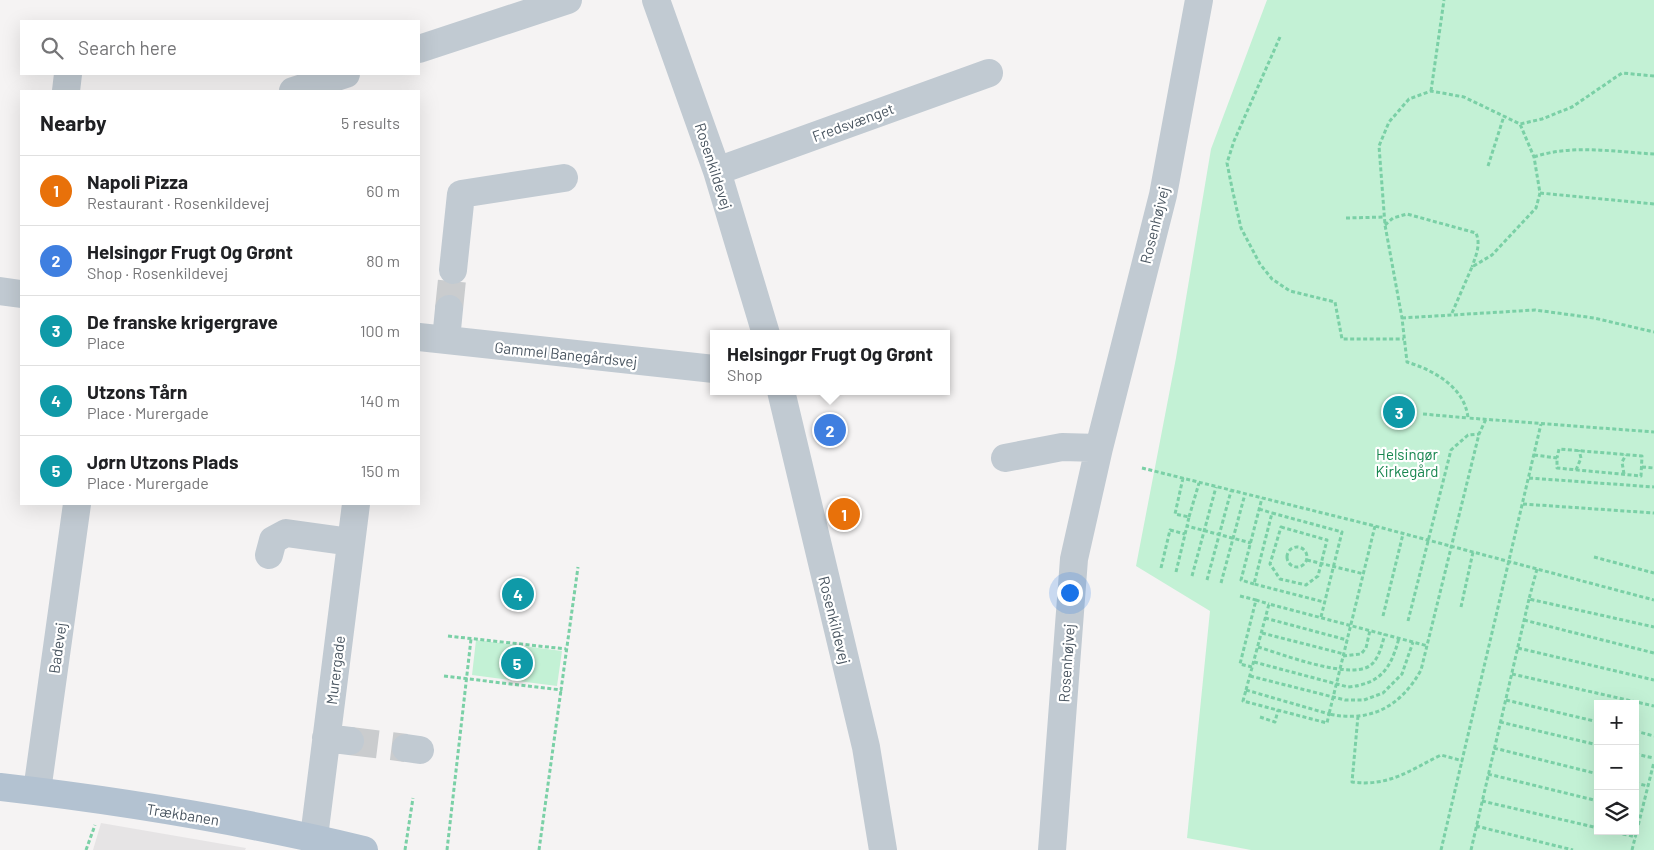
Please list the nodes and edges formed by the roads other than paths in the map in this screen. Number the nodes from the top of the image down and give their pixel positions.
1 (568, 0) edge
2 (1199, 0) edge
3 (659, 1) edge
4 (420, 50) edge
5 (989, 73) dead end
6 (68, 75) edge
7 (343, 75) edge
8 (66, 90) edge
9 (296, 90) edge
10 (716, 171) junction
11 (564, 178) dead end
12 (453, 270) tunnel mouth
13 (0, 291) edge
14 (20, 294) edge
15 (449, 309) tunnel mouth
16 (765, 330) edge
17 (420, 338) edge
18 (446, 340) junction
19 (710, 369) edge
20 (782, 395) edge
21 (1099, 448) junction
22 (1005, 458) dead end
23 (77, 505) edge
24 (356, 505) edge
25 (351, 542) junction
26 (269, 554) dead end
27 (0, 787) edge
28 (37, 791) junction
29 (314, 837) junction
30 (364, 850) edge
31 (883, 850) edge
32 (1052, 850) edge

1 - 4 street
2 - 21 street, Rosenhøjvej
3 - 10 street, Rosenkildevej
5 - 10 street, Fredsvænget
6 - 8 street
7 - 9 street
10 - 16 street, Rosenkildevej
11 - 12 street
13 - 14 street
15 - 18 street
17 - 18 street, Gammel Banegårdsvej
18 - 19 street, Gammel Banegårdsvej
20 - 31 street, Rosenkildevej
21 - 22 street
21 - 32 street, Rosenhøjvej
23 - 28 street, Badevej
24 - 25 street, Murergade
25 - 26 street
25 - 29 street, Murergade
27 - 28 main road, Trækbanen
28 - 29 main road, Trækbanen
29 - 30 main road, Trækbanen

